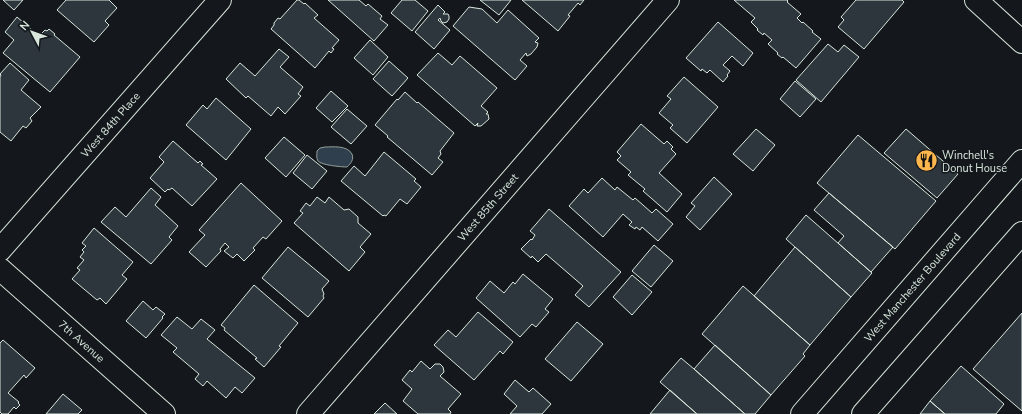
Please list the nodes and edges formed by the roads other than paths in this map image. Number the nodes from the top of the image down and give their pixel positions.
1 (220, 0) edge
2 (668, 0) edge
3 (976, 0) edge
4 (1022, 42) edge
5 (1022, 161) edge
6 (1022, 233) edge
7 (0, 250) edge
8 (0, 269) edge
9 (164, 414) edge
10 (308, 414) edge
11 (802, 414) edge
12 (863, 414) edge

1 - 7 street, West 84th Place
2 - 10 street, West 85th Street
3 - 4 street
5 - 11 street, West Manchester Boulevard
6 - 12 street
8 - 9 street, 7th Avenue

